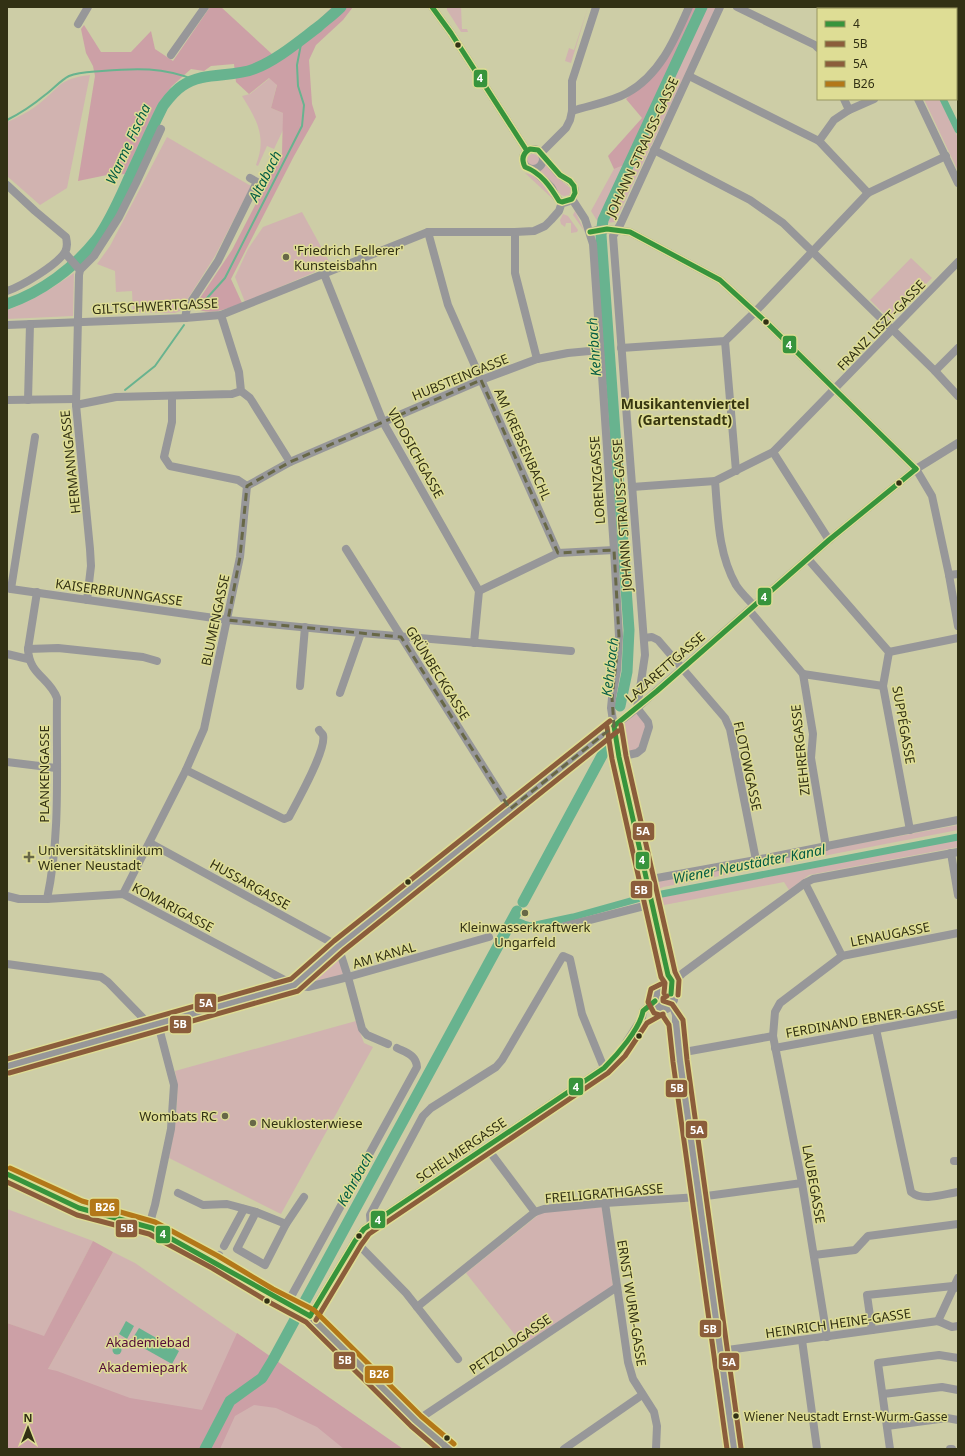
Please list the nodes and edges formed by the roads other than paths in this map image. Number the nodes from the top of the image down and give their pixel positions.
1 (88, 7) edge
2 (205, 7) edge
3 (424, 7) edge
4 (431, 7) edge
5 (596, 7) edge
6 (689, 7) edge
7 (720, 7) edge
8 (737, 7) edge
9 (78, 24) dead end
10 (817, 47) edge
11 (172, 55) dead end
12 (689, 76) junction
13 (844, 100) edge
14 (872, 100) edge
15 (918, 100) edge
16 (849, 110) junction
17 (572, 111) junction
18 (161, 129) dead end
19 (819, 141) junction
20 (654, 150) junction
21 (526, 151) junction
22 (542, 155) junction
23 (946, 156) junction
24 (533, 170) junction
25 (250, 178) dead end
26 (958, 183) edge
27 (7, 186) edge
28 (868, 193) junction
29 (572, 199) junction
30 (562, 202) junction
31 (616, 230) junction
32 (593, 231) junction
33 (428, 232) junction
34 (515, 232) junction
35 (812, 252) junction
36 (67, 256) junction
37 (958, 262) edge
38 (79, 268) junction
39 (324, 274) junction
40 (7, 291) edge
41 (755, 312) junction
42 (221, 316) junction
43 (185, 318) junction
44 (78, 322) junction
45 (7, 324) edge
46 (30, 324) junction
47 (892, 329) junction
48 (726, 341) junction
49 (622, 348) junction
50 (958, 348) edge
51 (600, 350) junction
52 (537, 359) junction
53 (935, 371) junction
54 (481, 380) junction
55 (834, 390) junction
56 (241, 391) junction
57 (172, 396) junction
58 (958, 396) edge
59 (7, 400) edge
60 (28, 400) junction
61 (76, 402) junction
62 (383, 422) junction
63 (35, 436) dead end
64 (958, 443) edge
65 (773, 452) junction
66 (290, 462) junction
67 (916, 469) junction
68 (736, 471) junction
69 (715, 481) junction
70 (247, 486) junction
71 (632, 487) junction
72 (829, 540) junction
73 (346, 549) dead end
74 (614, 550) junction
75 (558, 553) junction
76 (808, 559) junction
77 (958, 574) edge
78 (949, 575) junction
79 (9, 587) edge
80 (479, 591) junction
81 (37, 592) junction
82 (87, 600) junction
83 (752, 608) junction
84 (228, 620) junction
85 (958, 626) edge
86 (305, 627) junction
87 (361, 633) junction
88 (401, 637) junction
89 (644, 638) junction
90 (958, 638) edge
91 (474, 643) junction
92 (28, 649) junction
93 (571, 651) dead end
94 (889, 652) junction
95 (7, 654) edge
96 (28, 659) junction
97 (157, 661) dead end
98 (682, 668) junction
99 (803, 674) junction
100 (300, 686) dead end
101 (883, 686) junction
102 (340, 693) dead end
103 (637, 708) junction
104 (614, 726) junction
105 (319, 730) dead end
106 (619, 757) junction
107 (7, 762) edge
108 (56, 768) junction
109 (186, 770) junction
110 (510, 809) junction
111 (958, 820) edge
112 (910, 830) junction
113 (150, 843) junction
114 (826, 847) junction
115 (954, 853) edge
116 (756, 860) junction
117 (647, 883) junction
118 (804, 883) junction
119 (124, 894) junction
120 (958, 895) edge
121 (7, 896) edge
122 (47, 899) junction
123 (652, 903) junction
124 (558, 928) dead end
125 (958, 932) edge
126 (489, 937) dead end
127 (338, 946) junction
128 (842, 956) junction
129 (7, 964) edge
130 (348, 977) junction
131 (670, 978) junction
132 (294, 985) junction
133 (668, 992) junction
134 (663, 1005) junction
135 (958, 1014) edge
136 (158, 1024) junction
137 (146, 1028) junction
138 (876, 1029) junction
139 (773, 1036) junction
140 (386, 1042) dead end
141 (397, 1048) dead end
142 (775, 1048) junction
143 (679, 1053) junction
144 (7, 1066) edge
145 (604, 1068) junction
146 (487, 1148) junction
147 (7, 1174) edge
148 (802, 1183) junction
149 (958, 1192) edge
150 (178, 1193) dead end
151 (304, 1197) dead end
152 (699, 1197) junction
153 (606, 1203) junction
154 (244, 1209) junction
155 (256, 1212) junction
156 (535, 1212) junction
157 (286, 1224) junction
158 (958, 1224) edge
159 (371, 1225) junction
160 (152, 1228) junction
161 (355, 1241) junction
162 (224, 1246) dead end
163 (814, 1255) junction
164 (958, 1278) edge
165 (617, 1287) junction
166 (956, 1287) edge
167 (417, 1307) junction
168 (299, 1310) junction
169 (938, 1321) junction
170 (958, 1326) edge
171 (872, 1330) junction
172 (827, 1337) junction
173 (802, 1340) junction
174 (720, 1351) junction
175 (958, 1358) edge
176 (458, 1359) dead end
177 (958, 1390) edge
178 (642, 1394) junction
179 (883, 1394) junction
180 (958, 1420) edge
181 (416, 1421) junction
182 (887, 1426) junction
183 (450, 1449) edge
184 (564, 1449) edge
185 (656, 1449) edge
186 (734, 1449) edge
187 (817, 1449) edge
188 (890, 1449) edge

1 - 9 street
2 - 11 street
3 - 4 street
4 - 21 street
5 - 17 street
6 - 17 street
7 - 12 street, JOHANN STRAUSS-GASSE
8 - 10 street
12 - 19 street
12 - 20 street, JOHANN STRAUSS-GASSE
13 - 16 street
14 - 16 street
15 - 23 street
16 - 19 street
17 - 22 street
18 - 38 street
19 - 28 street
20 - 31 street, JOHANN STRAUSS-GASSE
20 - 35 street
21 - 22 street
21 - 24 street
22 - 24 street
22 - 29 street
23 - 26 street
23 - 28 street
24 - 30 street
25 - 43 street
27 - 36 street
28 - 35 street
29 - 30 street
29 - 32 street, LORENZGASSE
30 - 34 street, GILTSCHWERTGASSE
31 - 32 street
31 - 41 street
31 - 49 street, JOHANN STRAUSS-GASSE
32 - 51 street, LORENZGASSE
33 - 34 street, GILTSCHWERTGASSE
33 - 39 street, GILTSCHWERTGASSE
33 - 54 street, AM KREBSENBACHL
34 - 52 street
35 - 41 street
35 - 47 street
36 - 38 street
36 - 40 street
37 - 47 street, FRANZ LISZT-GASSE
38 - 44 street, HERMANNGASSE
39 - 42 street, GILTSCHWERTGASSE
39 - 62 street, VIDOSICHGASSE
41 - 48 street
41 - 55 street
42 - 43 street, GILTSCHWERTGASSE
42 - 56 street
43 - 44 street, GILTSCHWERTGASSE
44 - 46 street, GILTSCHWERTGASSE
44 - 61 street, HERMANNGASSE
45 - 46 street, GILTSCHWERTGASSE
46 - 60 street
47 - 53 street
47 - 55 street, FRANZ LISZT-GASSE
48 - 49 street
48 - 68 street
49 - 71 street, JOHANN STRAUSS-GASSE
50 - 53 street
51 - 52 street, HUBSTEINGASSE
51 - 74 street, LORENZGASSE
52 - 54 street, HUBSTEINGASSE
53 - 58 street
54 - 62 street, HUBSTEINGASSE
54 - 75 street, AM KREBSENBACHL
55 - 65 street, FRANZ LISZT-GASSE
55 - 67 street
56 - 57 street
56 - 66 street
57 - 61 street
57 - 70 street
59 - 60 street
60 - 61 street
61 - 82 street, HERMANNGASSE
62 - 66 street, HUBSTEINGASSE
62 - 80 street, VIDOSICHGASSE
63 - 79 street
64 - 67 street, LAZARETTGASSE
65 - 68 street, FRANZ LISZT-GASSE
65 - 72 street
66 - 70 street, HUBSTEINGASSE
67 - 72 street, LAZARETTGASSE
67 - 78 street
68 - 69 street, FRANZ LISZT-GASSE
69 - 71 street, FRANZ LISZT-GASSE
69 - 83 street
70 - 84 street, BLUMENGASSE
71 - 89 street, JOHANN STRAUSS-GASSE
72 - 76 street, LAZARETTGASSE
73 - 88 street, GRÜNBECKGASSE
74 - 75 street
74 - 104 street, LORENZGASSE
75 - 80 street
76 - 83 street, LAZARETTGASSE
76 - 94 street
77 - 78 street
78 - 85 street
79 - 81 street, KAISERBRUNNGASSE
80 - 91 street
81 - 82 street, KAISERBRUNNGASSE
81 - 92 street
82 - 84 street, KAISERBRUNNGASSE
83 - 98 street, LAZARETTGASSE
83 - 99 street
84 - 86 street, KAISERBRUNNGASSE
84 - 109 street, BLUMENGASSE
86 - 87 street, KAISERBRUNNGASSE
86 - 100 street
87 - 88 street, KAISERBRUNNGASSE
87 - 102 street
88 - 91 street, KAISERBRUNNGASSE
88 - 110 street, GRÜNBECKGASSE
89 - 98 street
89 - 103 street, JOHANN STRAUSS-GASSE
90 - 94 street
91 - 93 street, KAISERBRUNNGASSE
92 - 96 street
92 - 97 street
94 - 101 street, SUPPÉGASSE
95 - 96 street
96 - 108 street, PLANKENGASSE
98 - 103 street, LAZARETTGASSE
98 - 116 street, FLOTOWGASSE
99 - 101 street
99 - 114 street, ZIEHRERGASSE
101 - 112 street, SUPPÉGASSE
103 - 104 street, LAZARETTGASSE
103 - 106 street
104 - 106 street, LORENZGASSE
104 - 110 street, LAZARETTGASSE
105 - 109 street
106 - 117 street, LORENZGASSE
107 - 108 street
108 - 122 street, PLANKENGASSE
109 - 113 street, BLUMENGASSE
110 - 127 street, LAZARETTGASSE
111 - 112 street
112 - 114 street
113 - 119 street, BLUMENGASSE
113 - 127 street, HUSSARGASSE
114 - 116 street
115 - 118 street
115 - 120 street
116 - 117 street
117 - 123 street, LORENZGASSE
118 - 128 street
118 - 131 street
119 - 122 street, KOMARIGASSE
119 - 132 street, KOMARIGASSE
121 - 122 street, KOMARIGASSE
123 - 124 street
123 - 131 street, LORENZGASSE
125 - 128 street, LENAUGASSE
126 - 130 street, AM KANAL
127 - 130 street
127 - 132 street, LAZARETTGASSE
128 - 139 street, LENAUGASSE
129 - 137 street
130 - 132 street, AM KANAL
130 - 140 street
131 - 133 street
132 - 136 street, AM KANAL
133 - 134 street
133 - 134 street
134 - 143 street
134 - 145 street, SCHELMERGASSE
135 - 138 street, FERDINAND EBNER-GASSE
136 - 137 street, AM KANAL
136 - 160 street
137 - 144 street, AM KANAL
138 - 142 street, FERDINAND EBNER-GASSE
138 - 149 street
139 - 142 street, LAUBEGASSE
139 - 143 street, FERDINAND EBNER-GASSE
141 - 168 street
142 - 148 street, LAUBEGASSE
143 - 152 street
145 - 146 street, SCHELMERGASSE
145 - 159 street
146 - 156 street
146 - 159 street, SCHELMERGASSE
147 - 160 main road
148 - 152 street, FREILIGRATHGASSE
148 - 163 street, LAUBEGASSE
150 - 154 street
151 - 157 street
152 - 153 street, FREILIGRATHGASSE
152 - 174 street
153 - 156 street, FREILIGRATHGASSE
153 - 165 street, ERNST WURM-GASSE
154 - 155 street
154 - 162 street
155 - 157 street
155 - 157 street
156 - 167 street, FREILIGRATHGASSE
158 - 163 street
159 - 161 street, SCHELMERGASSE
160 - 168 main road
161 - 167 street
161 - 168 street, SCHELMERGASSE
163 - 172 street, LAUBEGASSE
164 - 166 street
165 - 178 street, ERNST WURM-GASSE
165 - 181 street, PETZOLDGASSE
166 - 169 street
166 - 171 street
167 - 176 street
168 - 181 main road
169 - 170 street, HEINRICH HEINE-GASSE
169 - 171 street, HEINRICH HEINE-GASSE
171 - 172 street, HEINRICH HEINE-GASSE
172 - 173 street, HEINRICH HEINE-GASSE
173 - 174 street, HEINRICH HEINE-GASSE
173 - 187 street
174 - 186 street
175 - 179 street
177 - 179 street
178 - 184 street
178 - 185 street, ERNST WURM-GASSE
179 - 182 street
180 - 182 street
181 - 183 main road
182 - 188 street

